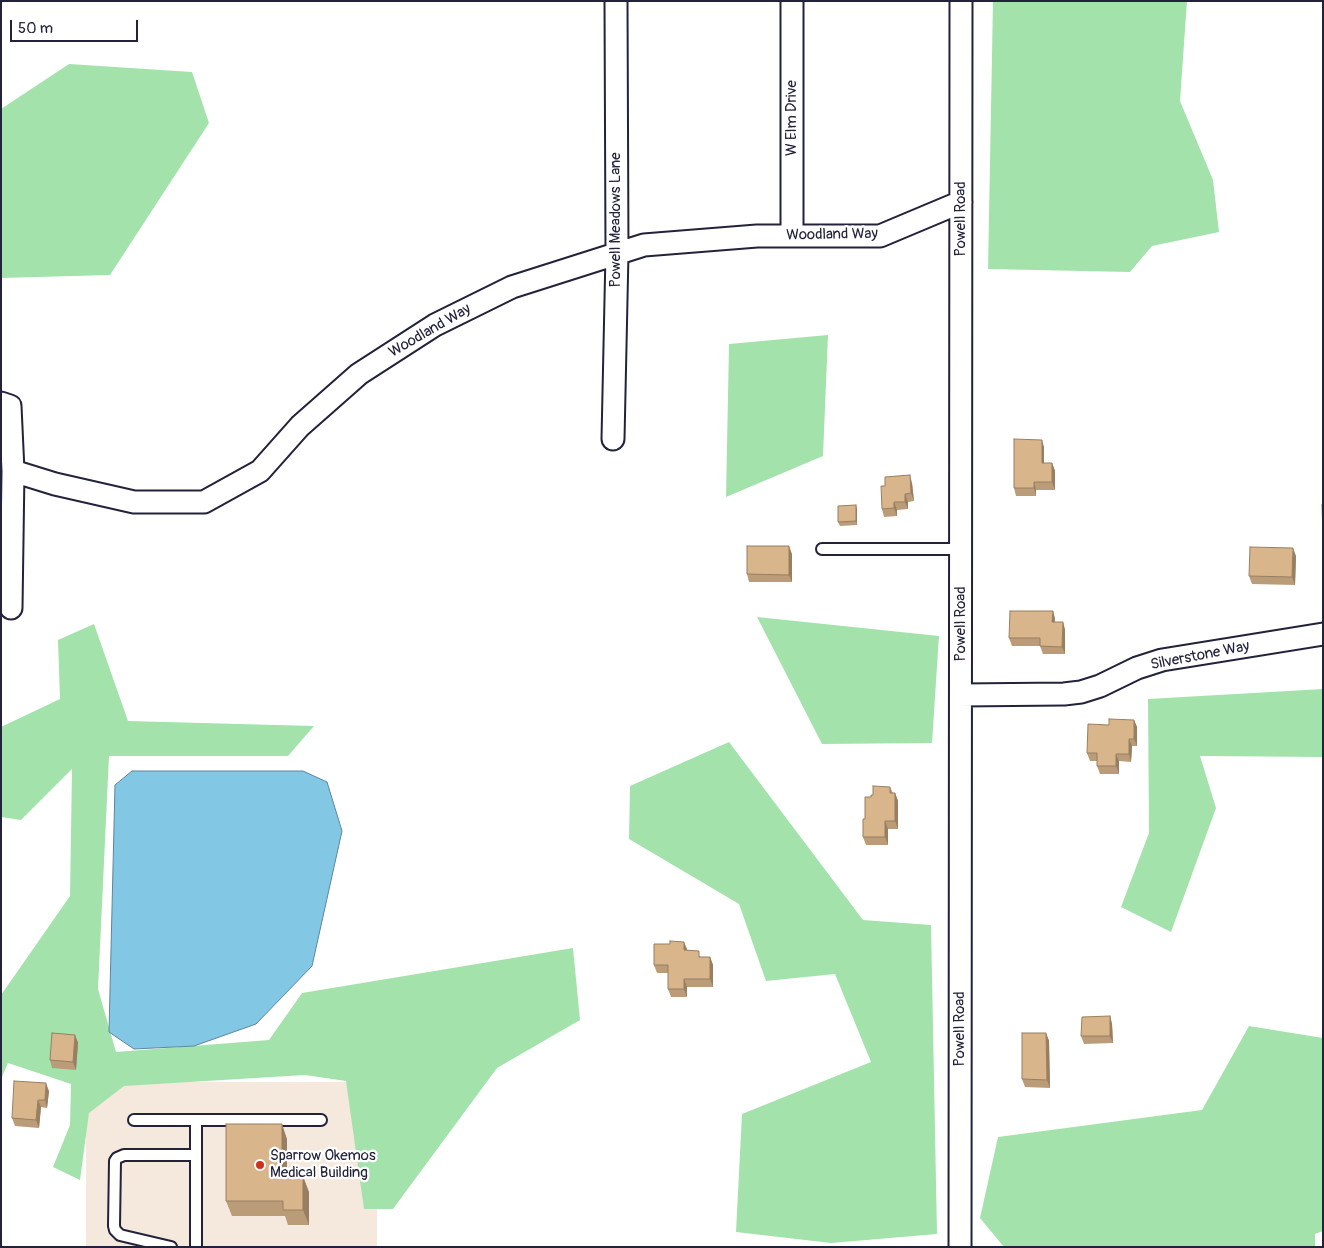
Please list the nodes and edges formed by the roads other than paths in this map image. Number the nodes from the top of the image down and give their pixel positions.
1 (616, 1) edge
2 (792, 1) edge
3 (961, 1) edge
4 (961, 202) junction
5 (792, 236) junction
6 (617, 253) junction
7 (1, 403) edge
8 (613, 439) dead end
9 (13, 471) junction
10 (822, 549) dead end
11 (961, 549) junction
12 (11, 608) dead end
13 (1323, 634) edge
14 (961, 695) junction
15 (134, 1120) dead end
16 (196, 1120) junction
17 (321, 1120) dead end
18 (196, 1155) junction
19 (171, 1247) edge
20 (196, 1247) edge
21 (960, 1247) edge

1 - 6 street, Powell Meadows Lane
2 - 5 street, W Elm Drive
3 - 4 street, Powell Road
4 - 5 street, Woodland Way
4 - 11 street, Powell Road
5 - 6 street, Woodland Way
6 - 8 street, Powell Meadows Lane
6 - 9 street, Woodland Way
7 - 9 street
9 - 12 street
10 - 11 lane
11 - 14 street, Powell Road
13 - 14 street, Silverstone Way
14 - 21 street, Powell Road
15 - 16 lane
16 - 17 lane
16 - 18 lane
18 - 19 lane
18 - 20 lane

